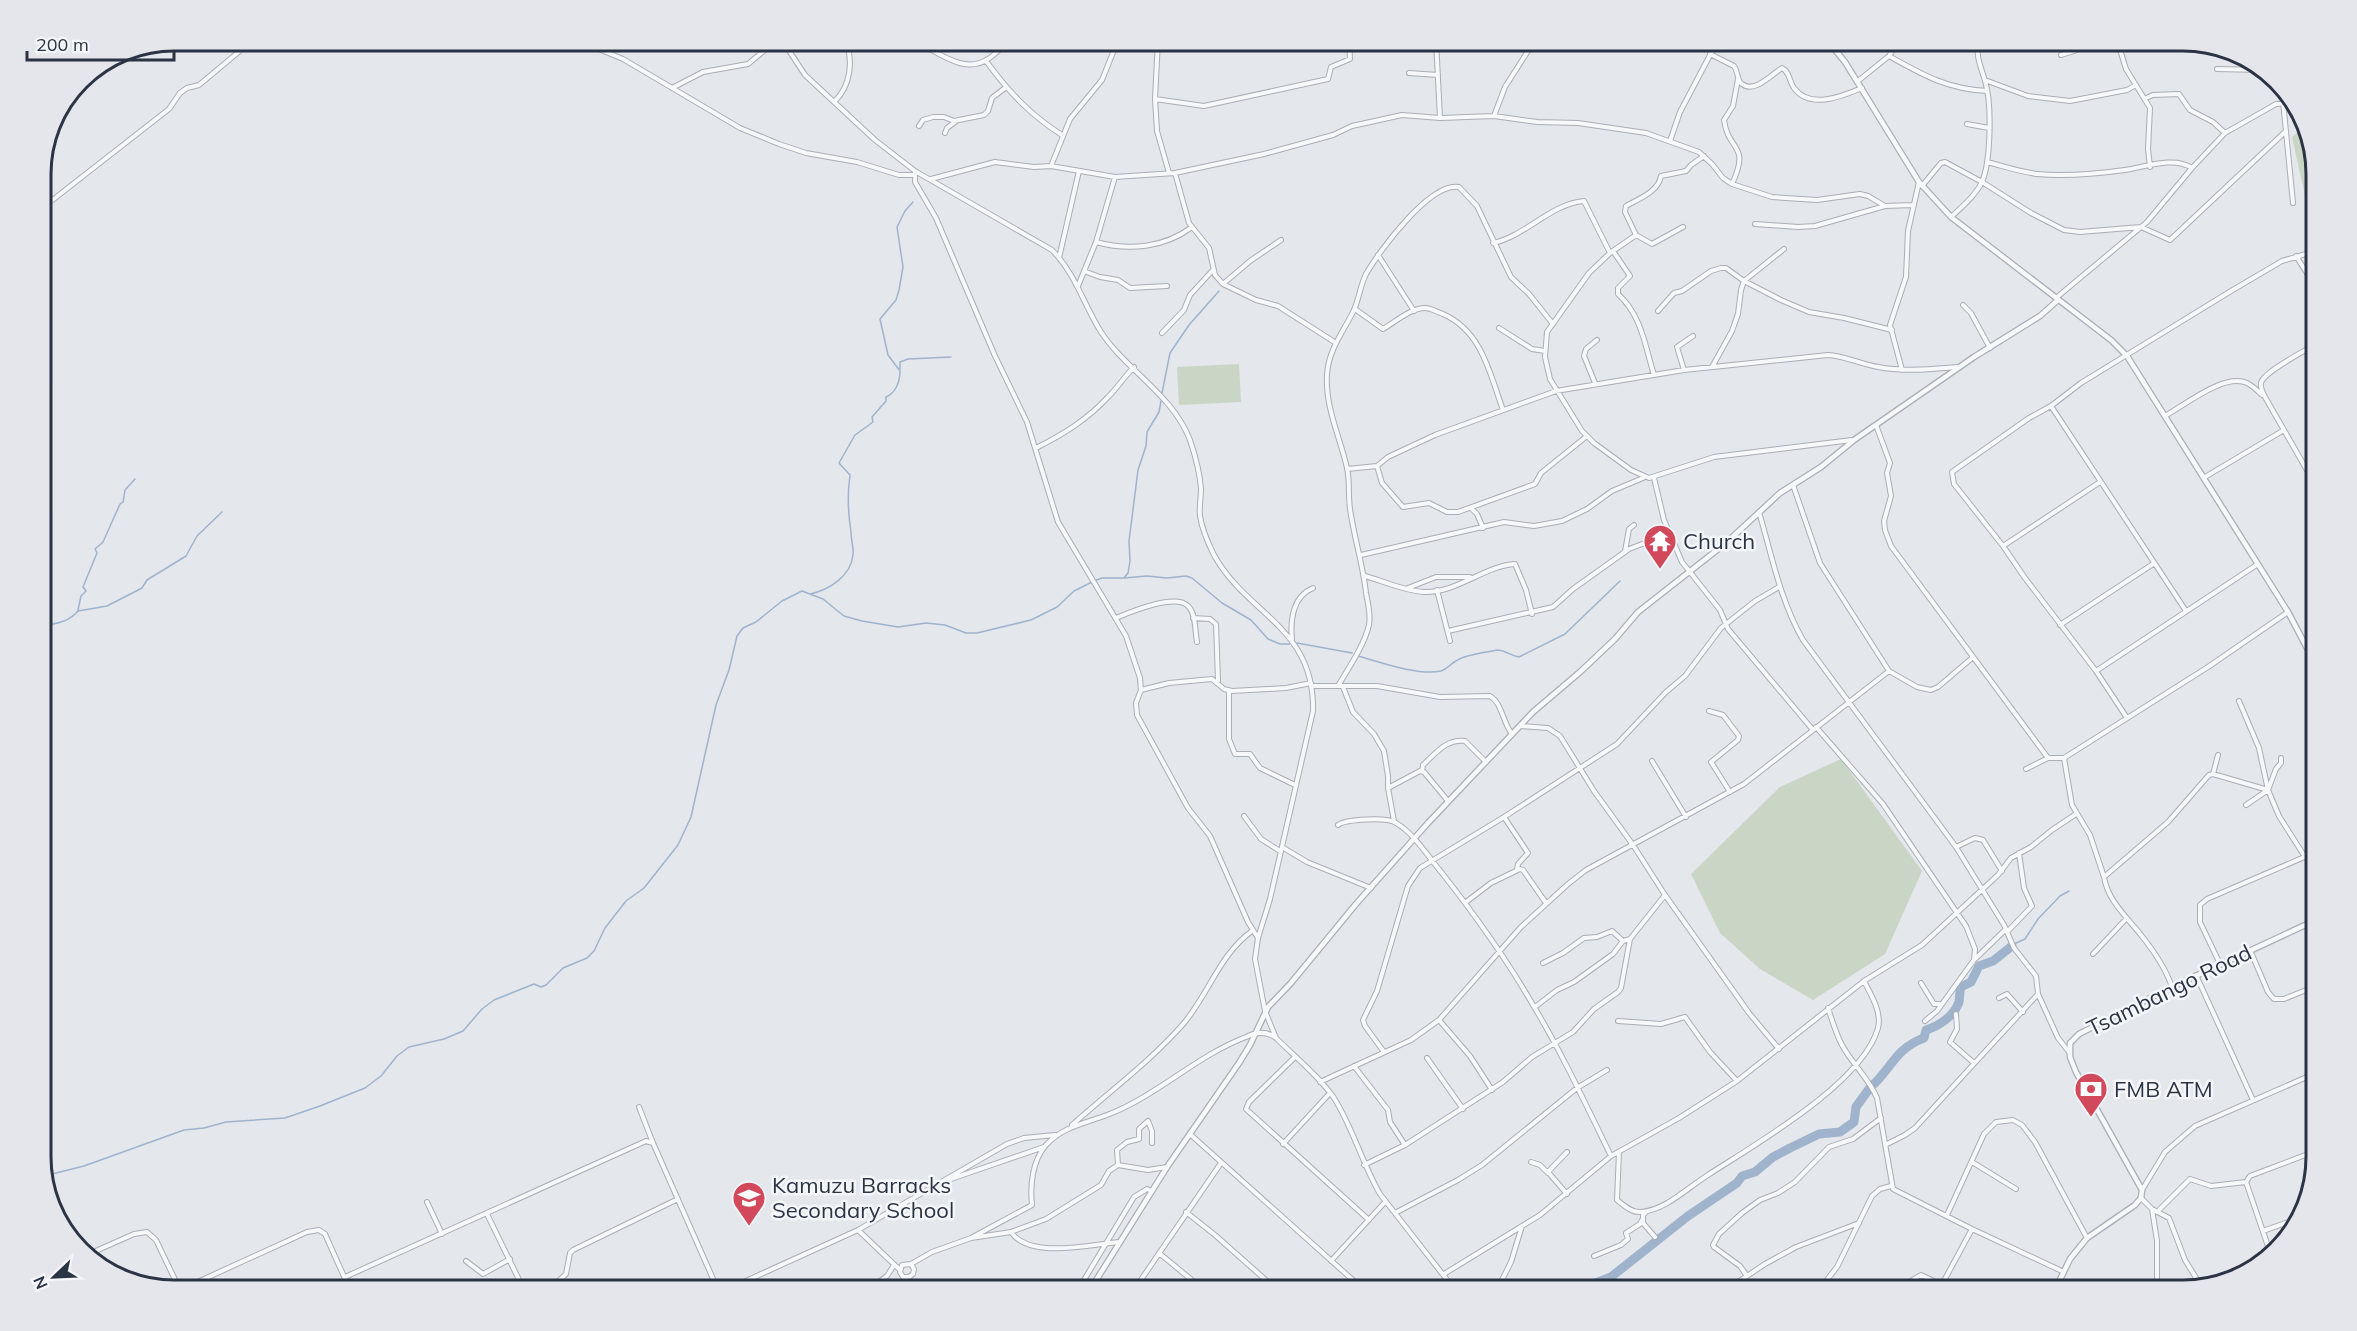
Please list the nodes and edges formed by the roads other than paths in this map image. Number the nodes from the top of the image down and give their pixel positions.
1 (240, 51) edge
2 (604, 51) edge
3 (764, 51) edge
4 (790, 51) edge
5 (848, 51) edge
6 (934, 51) edge
7 (998, 51) edge
8 (1114, 51) edge
9 (1157, 51) edge
10 (1350, 51) edge
11 (1437, 51) edge
12 (1528, 51) edge
13 (1712, 51) edge
14 (1837, 51) edge
15 (1892, 51) edge
16 (1977, 51) edge
17 (2074, 51) edge
18 (2120, 51) edge
19 (1710, 54) junction
20 (2061, 55) dead end
21 (1889, 56) junction
22 (986, 61) junction
23 (2217, 69) dead end
24 (2249, 70) edge
25 (1409, 73) dead end
26 (1438, 75) junction
27 (1738, 79) junction
28 (1985, 80) junction
29 (1858, 81) junction
30 (2136, 85) junction
31 (672, 88) junction
32 (1005, 88) junction
33 (1862, 88) junction
34 (1987, 91) junction
35 (2146, 98) junction
36 (1155, 99) junction
37 (835, 101) junction
38 (2282, 102) joint
39 (1494, 116) junction
40 (1440, 118) junction
41 (956, 121) junction
42 (1967, 124) dead end
43 (919, 126) dead end
44 (1989, 128) junction
45 (2286, 131) junction
46 (945, 133) dead end
47 (2225, 133) junction
48 (1062, 135) junction
49 (1670, 141) junction
50 (1704, 156) junction
51 (1987, 162) junction
52 (1051, 166) junction
53 (2150, 167) junction
54 (2192, 168) junction
55 (1079, 171) junction
56 (914, 173) junction
57 (1172, 173) junction
58 (1114, 177) junction
59 (931, 179) junction
60 (1982, 182) junction
61 (1732, 184) junction
62 (1920, 184) junction
63 (51, 201) edge
64 (2293, 203) dead end
65 (1913, 205) junction
66 (1885, 206) junction
67 (1951, 217) junction
68 (1755, 224) dead end
69 (1683, 227) dead end
70 (2141, 227) junction
71 (1192, 228) junction
72 (1636, 235) junction
73 (1281, 240) dead end
74 (1096, 242) junction
75 (1493, 243) junction
76 (1784, 249) dead end
77 (1611, 252) junction
78 (2306, 254) edge
79 (1378, 255) junction
80 (2296, 256) junction
81 (1059, 258) junction
82 (1213, 269) junction
83 (1084, 271) junction
84 (2306, 272) edge
85 (1744, 281) junction
86 (1223, 284) junction
87 (1078, 286) junction
88 (1167, 286) dead end
89 (2057, 299) junction
90 (1963, 305) dead end
91 (1355, 309) junction
92 (1414, 311) junction
93 (1658, 311) dead end
94 (1553, 324) junction
95 (1499, 328) dead end
96 (1892, 330) junction
97 (1162, 333) dead end
98 (1693, 336) dead end
99 (1597, 340) dead end
100 (1336, 343) junction
101 (1990, 348) junction
102 (2306, 350) edge
103 (1545, 351) junction
104 (2127, 356) junction
105 (1134, 367) junction
106 (1711, 367) junction
107 (1961, 367) junction
108 (1683, 370) junction
109 (1902, 370) junction
110 (1654, 375) junction
111 (1595, 383) junction
112 (1556, 391) junction
113 (2265, 397) junction
114 (2051, 406) junction
115 (1503, 410) junction
116 (2165, 416) junction
117 (1876, 425) junction
118 (2284, 430) junction
119 (1587, 436) junction
120 (1854, 440) junction
121 (1036, 448) junction
122 (1377, 466) junction
123 (2306, 466) edge
124 (1347, 469) junction
125 (2205, 477) junction
126 (1644, 478) junction
127 (1654, 478) junction
128 (2100, 482) junction
129 (1792, 485) junction
130 (1471, 508) junction
131 (1759, 512) junction
132 (1634, 525) dead end
133 (1667, 527) junction
134 (1483, 528) junction
135 (2003, 546) junction
136 (1625, 552) junction
137 (1361, 555) junction
138 (2153, 564) junction
139 (2258, 564) junction
140 (1690, 573) junction
141 (1365, 576) junction
142 (1474, 578) junction
143 (1779, 587) junction
144 (1313, 588) dead end
145 (1407, 588) junction
146 (1437, 590) junction
147 (2186, 611) junction
148 (2288, 612) junction
149 (1532, 614) junction
150 (1116, 618) junction
151 (1193, 618) junction
152 (1725, 624) junction
153 (2060, 625) junction
154 (1448, 631) junction
155 (1292, 639) junction
156 (1450, 641) dead end
157 (1197, 642) dead end
158 (2306, 646) edge
159 (1972, 658) junction
160 (2096, 670) junction
161 (1889, 671) junction
162 (1218, 682) junction
163 (1311, 685) junction
164 (1341, 686) junction
165 (1141, 690) junction
166 (1229, 691) junction
167 (2239, 701) dead end
168 (1848, 702) junction
169 (1709, 711) dead end
170 (2127, 718) junction
171 (1520, 726) junction
172 (1814, 729) junction
173 (1512, 734) junction
174 (2218, 755) dead end
175 (2048, 758) junction
176 (2064, 758) junction
177 (2281, 758) dead end
178 (1486, 762) junction
179 (1652, 762) dead end
180 (1581, 768) junction
181 (2026, 769) dead end
182 (1422, 771) junction
183 (2213, 774) junction
184 (1295, 785) junction
185 (1388, 788) junction
186 (2268, 790) junction
187 (1730, 792) junction
188 (1448, 801) junction
189 (2246, 805) dead end
190 (2076, 814) junction
191 (1244, 816) dead end
192 (1504, 817) junction
193 (1686, 817) junction
194 (1394, 822) junction
195 (1338, 825) dead end
196 (1415, 839) junction
197 (1633, 845) junction
198 (1956, 847) junction
199 (1281, 849) junction
200 (2019, 853) junction
201 (2304, 857) joint
202 (1431, 860) junction
203 (1517, 869) junction
204 (2002, 871) junction
205 (2104, 877) junction
206 (1371, 888) junction
207 (1982, 888) junction
208 (1665, 895) junction
209 (1466, 902) junction
210 (1546, 903) junction
211 (1957, 913) junction
212 (2126, 919) junction
213 (2306, 924) edge
214 (1252, 931) junction
215 (2006, 931) junction
216 (1258, 938) junction
217 (1630, 939) junction
218 (1623, 941) junction
219 (2250, 949) junction
220 (1500, 952) junction
221 (2092, 954) dead end
222 (1974, 960) junction
223 (1543, 963) dead end
224 (2220, 964) junction
225 (2196, 975) junction
226 (1864, 981) junction
227 (1921, 983) dead end
228 (2172, 987) junction
229 (2306, 990) edge
230 (2038, 994) junction
231 (1999, 998) dead end
232 (1941, 1004) junction
233 (1535, 1007) junction
234 (1828, 1008) junction
235 (1265, 1011) junction
236 (2023, 1012) junction
237 (1956, 1014) dead end
238 (1439, 1020) junction
239 (1618, 1021) dead end
240 (1925, 1021) dead end
241 (1256, 1033) junction
242 (1276, 1038) junction
243 (1554, 1044) junction
244 (1779, 1050) junction
245 (1384, 1052) junction
246 (2069, 1052) junction
247 (1295, 1057) junction
248 (1427, 1058) dead end
249 (1974, 1063) junction
250 (1855, 1065) junction
251 (1354, 1066) junction
252 (1607, 1070) dead end
253 (2306, 1077) edge
254 (1737, 1081) junction
255 (1320, 1082) junction
256 (1577, 1088) junction
257 (1492, 1090) junction
258 (1330, 1093) junction
259 (2253, 1100) junction
260 (639, 1107) dead end
261 (1463, 1109) junction
262 (1882, 1118) junction
263 (1070, 1128) junction
264 (1056, 1135) junction
265 (1191, 1135) junction
266 (653, 1143) junction
267 (1152, 1143) dead end
268 (1283, 1144) junction
269 (1887, 1144) junction
270 (1405, 1145) junction
271 (1044, 1147) junction
272 (1618, 1151) junction
273 (1567, 1152) dead end
274 (2306, 1155) edge
275 (1611, 1156) junction
276 (1531, 1162) dead end
277 (1972, 1162) junction
278 (1221, 1163) junction
279 (1118, 1165) junction
280 (1364, 1165) junction
281 (1167, 1167) junction
282 (1548, 1173) junction
283 (944, 1180) junction
284 (2246, 1182) junction
285 (1891, 1186) junction
286 (2016, 1189) dead end
287 (2142, 1190) junction
288 (1152, 1191) junction
289 (1568, 1194) junction
290 (2141, 1198) junction
291 (678, 1199) junction
292 (427, 1202) dead end
293 (1385, 1202) junction
294 (2152, 1209) junction
295 (1647, 1211) junction
296 (1186, 1212) junction
297 (2157, 1212) junction
298 (1395, 1213) junction
299 (487, 1214) junction
300 (1947, 1215) junction
301 (1368, 1220) junction
302 (1642, 1220) junction
303 (2288, 1222) edge
304 (1859, 1223) junction
305 (1522, 1226) junction
306 (1972, 1229) junction
307 (858, 1230) junction
308 (2263, 1231) junction
309 (1011, 1232) junction
310 (442, 1234) junction
311 (1655, 1237) dead end
312 (971, 1238) junction
313 (2087, 1238) junction
314 (1120, 1242) junction
315 (1106, 1243) junction
316 (2268, 1246) edge
317 (95, 1251) edge
318 (1159, 1253) junction
319 (1594, 1256) dead end
320 (510, 1259) junction
321 (466, 1261) dead end
322 (1331, 1261) junction
323 (911, 1264) junction
324 (894, 1265) junction
325 (900, 1270) junction
326 (2064, 1272) junction
327 (1444, 1274) junction
328 (1748, 1276) junction
329 (345, 1277) junction
330 (907, 1278) joint
331 (2196, 1279) edge
332 (175, 1280) edge
333 (202, 1280) edge
334 (346, 1280) edge
335 (519, 1280) edge
336 (560, 1280) edge
337 (713, 1280) edge
338 (748, 1280) edge
339 (882, 1280) edge
340 (1084, 1280) edge
341 (1096, 1280) edge
342 (1141, 1280) edge
343 (1192, 1280) edge
344 (1266, 1280) edge
345 (1353, 1280) edge
346 (1448, 1280) edge
347 (1502, 1280) edge
348 (1742, 1280) edge
349 (1827, 1280) edge
350 (1912, 1280) edge
351 (1932, 1280) edge
352 (1945, 1280) edge
353 (2060, 1280) edge
354 (2157, 1280) edge

1 - 63 street
2 - 31 street
3 - 31 street
4 - 37 street
5 - 37 street
6 - 22 street
7 - 22 street
8 - 48 street
9 - 36 street
10 - 36 street
11 - 26 street
12 - 39 street
13 - 19 street
14 - 29 street
15 - 21 street
16 - 28 street
17 - 20 street
18 - 30 street
19 - 27 street
19 - 49 street
21 - 29 street
21 - 34 street
22 - 32 street
23 - 24 street
25 - 26 street
26 - 40 street
27 - 33 street
27 - 61 street
28 - 30 street
28 - 34 street
29 - 33 street
30 - 35 street
31 - 56 street
32 - 41 street
32 - 48 street
33 - 62 street
34 - 44 street
35 - 47 street
35 - 53 street
36 - 57 street
37 - 56 street
38 - 45 street
38 - 47 street
39 - 40 street
39 - 49 street
40 - 57 street
41 - 43 street
41 - 46 street
42 - 44 street
44 - 51 street
45 - 64 street
45 - 70 street
47 - 54 street
48 - 52 street
49 - 50 street
50 - 61 street
50 - 72 street
51 - 53 street
51 - 60 street
52 - 55 street
52 - 59 street
53 - 54 street
54 - 70 street
55 - 58 street
55 - 81 street
56 - 59 street
56 - 121 street
57 - 58 street
57 - 71 street
58 - 74 street
59 - 81 street
60 - 62 street
60 - 67 street
60 - 70 street
61 - 66 street
62 - 65 street
62 - 67 street
65 - 66 street
65 - 96 street
66 - 68 street
67 - 89 street
69 - 72 street
70 - 89 street
71 - 74 street
71 - 82 street
72 - 77 street
73 - 86 street
74 - 83 street
75 - 77 street
75 - 79 street
75 - 94 street
76 - 85 street
77 - 94 street
77 - 110 street
78 - 80 street
79 - 91 street
79 - 92 street
80 - 84 street
80 - 104 street
81 - 87 street
82 - 86 street
82 - 97 street
83 - 87 street
83 - 88 street
85 - 93 street
85 - 96 street
85 - 106 street
86 - 100 street
87 - 105 street
89 - 101 street
89 - 104 street
90 - 101 street
91 - 92 street
91 - 100 street
92 - 115 street
94 - 103 street
95 - 103 street
96 - 109 street
98 - 108 street
99 - 111 street
100 - 124 street
101 - 107 street
102 - 113 street
103 - 112 street
104 - 114 street
104 - 116 street
105 - 121 street
105 - 155 street
106 - 108 street
106 - 109 street
107 - 109 street
107 - 117 street
108 - 110 street
110 - 111 street
111 - 112 street
112 - 115 street
112 - 119 street
113 - 116 street
113 - 118 street
114 - 128 street
114 - 135 street
115 - 122 street
116 - 125 street
117 - 120 street
117 - 159 street
118 - 123 street
118 - 125 street
119 - 126 street
119 - 130 street
120 - 127 street
120 - 129 street
121 - 150 street
122 - 124 street
122 - 130 street
124 - 137 street
125 - 139 street
126 - 127 street
126 - 134 street
127 - 133 street
128 - 135 street
128 - 138 street
129 - 131 street
129 - 161 street
130 - 134 street
131 - 140 street
131 - 143 street
132 - 136 street
133 - 136 street
133 - 140 street
134 - 137 street
135 - 153 street
136 - 149 street
137 - 141 street
138 - 147 street
138 - 153 street
139 - 147 street
139 - 148 street
140 - 152 street
140 - 171 street
141 - 145 street
141 - 164 street
142 - 145 street
142 - 146 street
142 - 149 street
143 - 152 street
143 - 168 street
144 - 155 street
145 - 146 street
146 - 154 street
147 - 160 street
148 - 158 street
148 - 170 street
149 - 154 street
150 - 151 street
150 - 165 street
151 - 157 street
151 - 162 street
152 - 172 street
152 - 180 street
153 - 160 street
154 - 156 street
155 - 163 street
159 - 161 street
159 - 175 street
160 - 170 street
161 - 168 street
162 - 165 street
162 - 166 street
163 - 164 street
163 - 166 street
163 - 184 street
164 - 173 street
164 - 185 street
165 - 214 street
166 - 184 street
167 - 186 street
168 - 172 street
168 - 198 street
169 - 187 street
170 - 176 street
171 - 173 street
171 - 180 street
172 - 187 street
172 - 211 street
173 - 178 street
174 - 183 street
175 - 176 street
175 - 181 street
176 - 190 street
177 - 186 street
178 - 182 street
178 - 188 street
179 - 193 street
180 - 192 street
180 - 197 street
182 - 185 street
182 - 188 street
183 - 186 street
183 - 205 street
184 - 199 street
185 - 194 street
186 - 189 street
186 - 201 street
187 - 193 street
188 - 196 street
190 - 200 street
190 - 205 street
191 - 199 street
192 - 202 street
192 - 203 street
193 - 197 street
194 - 195 street
194 - 196 street
196 - 202 street
196 - 206 street
197 - 208 street
197 - 210 street
198 - 204 street
198 - 207 street
199 - 206 street
199 - 216 street
200 - 204 street
200 - 215 street
201 - 224 street
202 - 209 street
202 - 245 street
203 - 209 street
203 - 210 street
204 - 207 street
205 - 212 street
206 - 235 street
207 - 211 street
207 - 215 street
208 - 217 street
208 - 244 street
209 - 220 street
210 - 220 street
211 - 222 street
211 - 226 street
212 - 221 street
212 - 228 street
213 - 219 street, Tsambango Road
214 - 216 street
214 - 263 street
215 - 222 street
215 - 230 street
216 - 235 street
217 - 218 street
217 - 243 street
218 - 223 street
218 - 233 street
219 - 224 street, Tsambango Road
219 - 229 street
220 - 233 street
220 - 238 street
222 - 232 street
224 - 225 street, Tsambango Road
225 - 228 street, Tsambango Road
225 - 259 street
226 - 234 street
226 - 250 street
227 - 232 street
228 - 246 street, Tsambango Road
230 - 236 street
230 - 246 street
231 - 236 street
232 - 240 street
233 - 243 street
234 - 244 street
234 - 250 street
235 - 241 street
235 - 242 street
236 - 249 street
237 - 249 street
238 - 245 street
238 - 257 street
239 - 254 street
241 - 242 street
241 - 263 street
241 - 265 street
242 - 247 street
243 - 256 street
243 - 257 street
244 - 254 street
245 - 251 street
246 - 287 street, Tsambango Road
247 - 255 street
247 - 268 street
248 - 261 street
249 - 269 street
250 - 262 street
250 - 295 street
251 - 255 street
251 - 270 street
252 - 256 street
253 - 259 street
254 - 272 street
255 - 258 street
256 - 275 street
256 - 298 street
257 - 261 street
258 - 268 street
258 - 280 street
259 - 287 street
260 - 266 street
261 - 270 street
262 - 269 street
262 - 328 street
263 - 264 street
264 - 271 street
264 - 283 street
265 - 278 street
265 - 281 street
266 - 291 street
266 - 299 street
267 - 279 street
268 - 301 street
269 - 285 street
270 - 280 street
271 - 283 street
271 - 312 street
272 - 275 street
272 - 295 street
273 - 282 street
274 - 284 street
275 - 289 street
276 - 282 street
277 - 286 street
277 - 300 street
277 - 313 street
278 - 296 street
278 - 322 street
279 - 281 street
279 - 309 street
280 - 293 street
281 - 288 street
282 - 289 street
283 - 307 street
284 - 297 street
284 - 308 street
285 - 300 street
285 - 304 street
287 - 290 street
288 - 314 street
288 - 315 street
289 - 305 street
290 - 294 street
290 - 313 street
291 - 336 street
291 - 337 street
292 - 310 street
293 - 298 street
293 - 301 street
294 - 297 street
294 - 354 street
295 - 302 street
296 - 318 street
296 - 344 street
297 - 331 street
298 - 327 street
299 - 310 street
299 - 320 street
300 - 306 street
301 - 322 street
302 - 311 street
302 - 319 street
303 - 308 street
304 - 328 street
304 - 349 street
305 - 327 street
305 - 347 street
306 - 326 street
306 - 352 street
307 - 324 street
307 - 338 street
308 - 316 street
309 - 312 street
309 - 315 street
310 - 329 street
312 - 323 street
313 - 326 street
314 - 315 street
314 - 341 street
315 - 340 street
317 - 332 street
318 - 342 street
318 - 343 street
320 - 321 street
320 - 335 street
322 - 345 street
323 - 325 street
323 - 330 street
324 - 325 street
324 - 339 street
325 - 330 street
326 - 353 street
327 - 346 street
328 - 348 street
329 - 333 street
329 - 334 street
350 - 351 street

